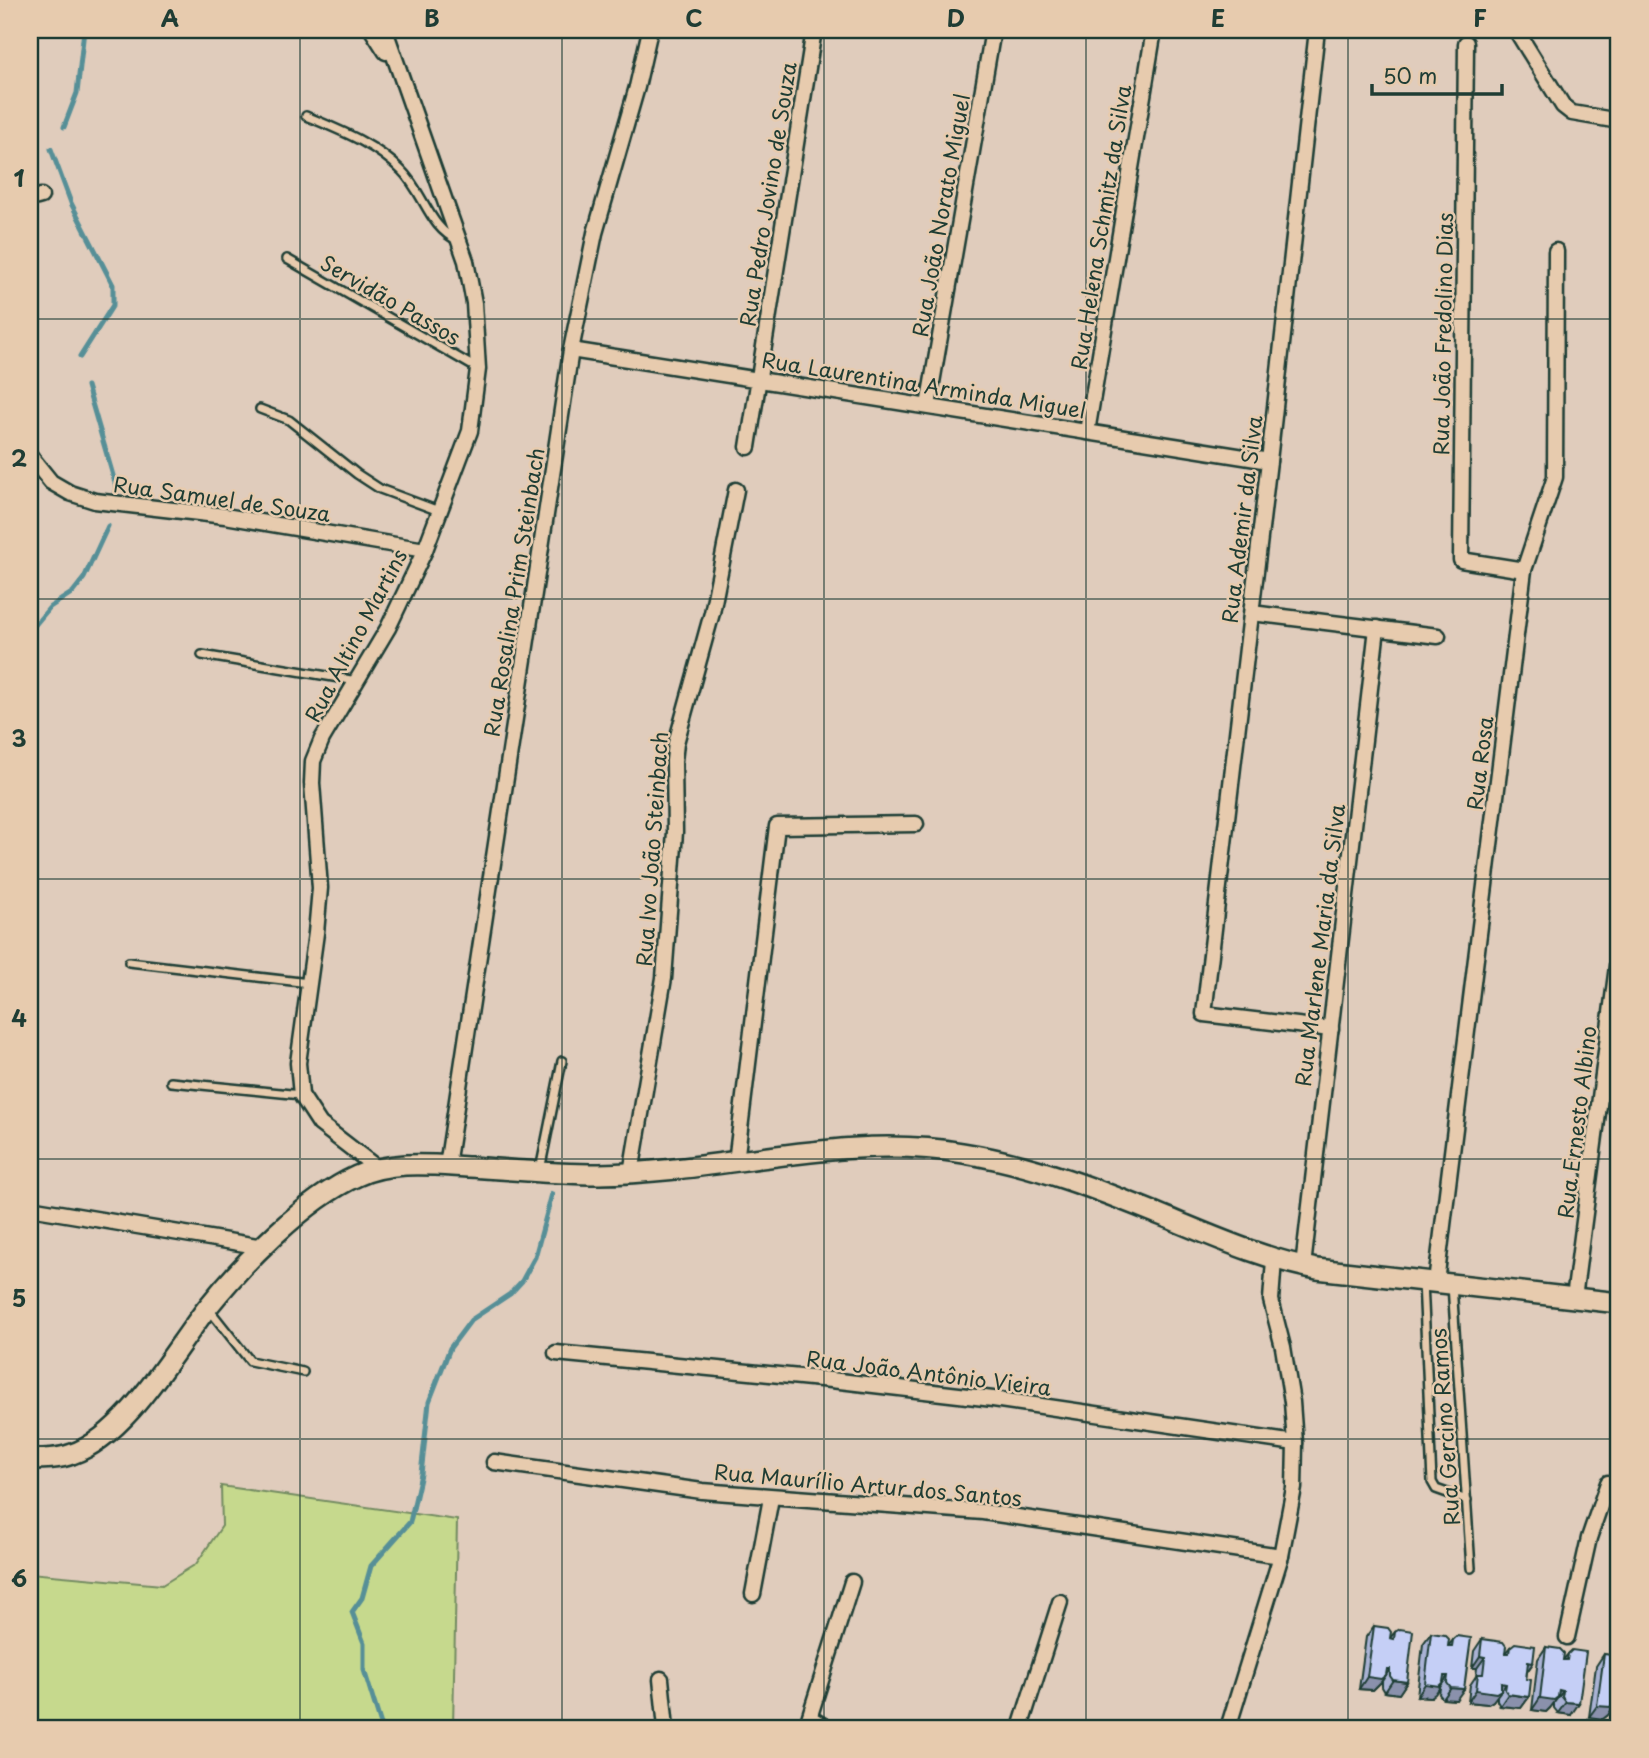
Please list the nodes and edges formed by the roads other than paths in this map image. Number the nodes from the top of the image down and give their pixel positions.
1 (372, 30) edge
2 (385, 30) edge
3 (650, 30) edge
4 (814, 30) edge
5 (993, 30) edge
6 (1154, 30) edge
7 (1317, 30) edge
8 (1516, 30) edge
9 (1466, 43) dead end
10 (395, 59) junction
11 (306, 116) dead end
12 (1619, 121) edge
13 (460, 241) junction
14 (1556, 251) dead end
15 (286, 260) dead end
16 (571, 350) junction
17 (478, 369) junction
18 (758, 379) junction
19 (928, 407) junction
20 (260, 409) dead end
21 (1087, 432) junction
22 (748, 447) dead end
23 (30, 456) edge
24 (1269, 461) junction
25 (736, 490) dead end
26 (440, 511) junction
27 (425, 550) junction
28 (1524, 570) junction
29 (1252, 612) junction
30 (1377, 628) junction
31 (1438, 636) dead end
32 (202, 655) dead end
33 (358, 681) junction
34 (916, 824) dead end
35 (1619, 951) edge
36 (129, 962) dead end
37 (309, 983) junction
38 (1331, 1029) junction
39 (562, 1061) dead end
40 (172, 1082) dead end
41 (301, 1095) junction
42 (736, 1162) junction
43 (447, 1166) junction
44 (377, 1168) junction
45 (540, 1171) junction
46 (631, 1172) junction
47 (30, 1208) edge
48 (263, 1247) junction
49 (1274, 1260) junction
50 (1303, 1266) junction
51 (1437, 1282) junction
52 (1574, 1298) junction
53 (1619, 1303) edge
54 (207, 1308) junction
55 (556, 1353) dead end
56 (303, 1372) dead end
57 (1295, 1443) junction
58 (30, 1460) edge
59 (494, 1462) dead end
60 (1614, 1484) edge
61 (771, 1497) junction
62 (1466, 1500) junction
63 (1281, 1556) junction
64 (1471, 1568) dead end
65 (852, 1582) dead end
66 (753, 1594) dead end
67 (1060, 1602) dead end
68 (1567, 1637) dead end
69 (661, 1679) dead end
70 (808, 1723) edge
71 (666, 1728) edge
72 (827, 1728) edge
73 (1020, 1728) edge
74 (1228, 1728) edge

1 - 10 street, Rua Altino Martins
2 - 10 street
3 - 16 street, Rua Rosalina Prim Steinbach
4 - 18 street, Rua Pedro Jovino de Souza
5 - 19 street, Rua João Norato Miguel
6 - 21 street, Rua Helena Schmitz da Silva
7 - 24 street, Rua Ademir da Silva
8 - 12 street
9 - 28 street, Rua João Fredolino Dias
10 - 13 street, Rua Altino Martins
11 - 13 lane
13 - 17 street, Rua Altino Martins
14 - 28 street, Rua Rosa
15 - 17 lane, Servidão Passos
16 - 18 street, Rua Laurentina Arminda Miguel
16 - 43 street, Rua Rosalina Prim Steinbach
17 - 26 street, Rua Altino Martins
18 - 19 street, Rua Laurentina Arminda Miguel
18 - 22 street, Rua Pedro Jovino de Souza
19 - 21 street, Rua Laurentina Arminda Miguel
20 - 26 lane
21 - 24 street, Rua Laurentina Arminda Miguel
23 - 27 street, Rua Samuel de Souza
24 - 29 street, Rua Ademir da Silva
25 - 46 street, Rua Ivo João Steinbach
26 - 27 street, Rua Altino Martins
27 - 33 street, Rua Altino Martins
28 - 51 street, Rua Rosa
29 - 30 street
29 - 38 street, Rua Ademir da Silva
30 - 31 street
30 - 38 street, Rua Marlene Maria da Silva
32 - 33 lane
33 - 37 street, Rua Altino Martins
34 - 42 street
35 - 52 street, Rua Ernesto Albino
36 - 37 lane
37 - 41 street, Rua Altino Martins
38 - 50 street, Rua Marlene Maria da Silva
39 - 45 lane
40 - 41 lane
41 - 44 street, Rua Altino Martins
42 - 46 main road
42 - 49 main road
43 - 44 main road
43 - 45 main road
44 - 48 main road
45 - 46 main road
47 - 48 street
48 - 54 main road
49 - 50 main road
49 - 57 street
50 - 51 main road
51 - 52 main road
51 - 62 lane, Rua Gercino Ramos
51 - 62 lane
52 - 53 main road
54 - 56 lane
54 - 58 main road
55 - 57 street, Rua João Antônio Vieira
57 - 63 street
59 - 61 street, Rua Maurílio Artur dos Santos
60 - 68 street
61 - 63 street, Rua Maurílio Artur dos Santos
61 - 66 street
62 - 64 lane, Rua Gercino Ramos
63 - 74 street
65 - 70 street
67 - 73 street
69 - 71 street
70 - 72 street

